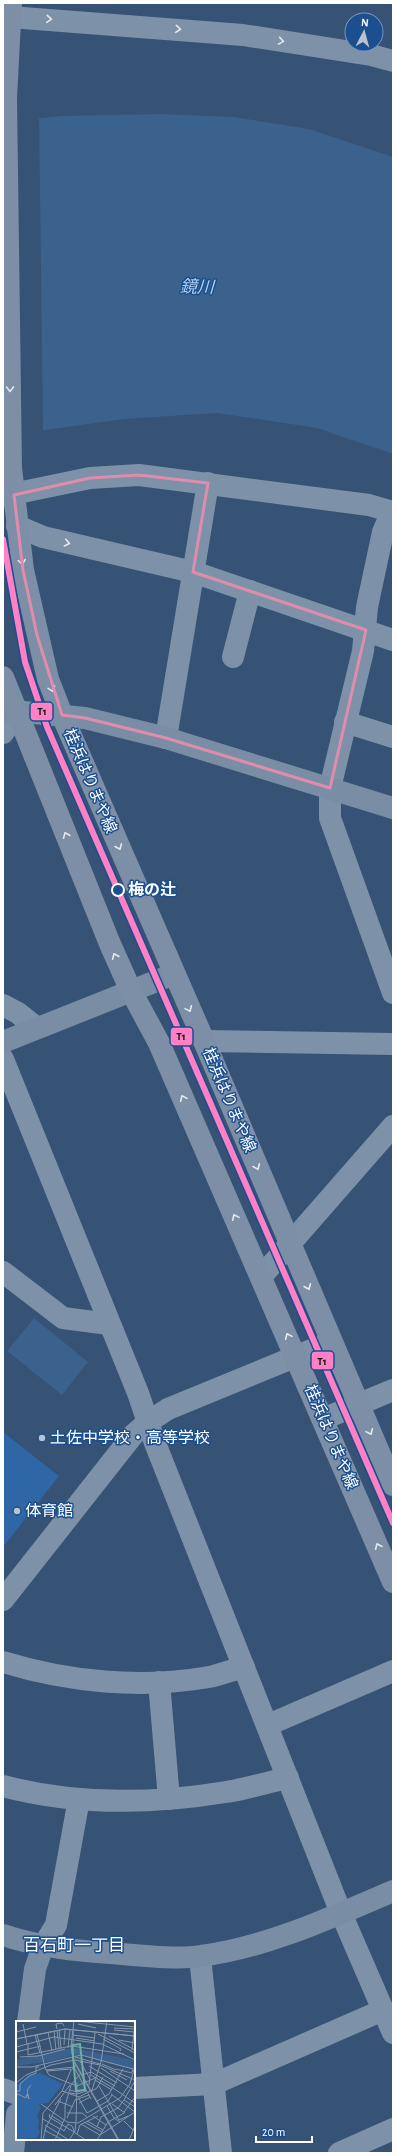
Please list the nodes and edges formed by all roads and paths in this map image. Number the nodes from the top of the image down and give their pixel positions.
1 (10, 10) edge
2 (393, 61) edge
3 (208, 483) junction
4 (8, 495) edge
5 (392, 512) edge
6 (17, 526) junction
7 (193, 572) junction
8 (250, 591) junction
9 (366, 630) junction
10 (393, 640) edge
11 (233, 657) dead end
12 (3, 677) edge
13 (10, 710) edge
14 (62, 715) junction
15 (345, 722) junction
16 (3, 733) edge
17 (393, 737) edge
18 (166, 738) junction
19 (330, 788) junction
20 (393, 808) edge
21 (174, 974) junction
22 (131, 991) junction
23 (393, 993) edge
24 (3, 1005) edge
25 (37, 1028) junction
26 (204, 1041) junction
27 (3, 1042) edge
28 (393, 1044) edge
29 (3, 1059) edge
30 (393, 1126) edge
31 (290, 1246) junction
32 (3, 1272) edge
33 (261, 1277) junction
34 (109, 1324) junction
35 (331, 1342) junction
36 (297, 1357) junction
37 (393, 1390) edge
38 (358, 1405) junction
39 (323, 1419) junction
40 (148, 1422) junction
41 (393, 1485) edge
42 (393, 1582) edge
43 (3, 1600) edge
44 (3, 1662) edge
45 (244, 1667) junction
46 (393, 1671) edge
47 (159, 1682) junction
48 (268, 1725) junction
49 (288, 1778) junction
50 (3, 1786) edge
51 (79, 1799) junction
52 (169, 1799) junction
53 (393, 1891) edge
54 (341, 1913) junction
55 (3, 1935) edge
56 (43, 1946) junction
57 (200, 1956) junction
58 (383, 2010) junction
59 (28, 2021) edge
60 (393, 2033) edge
61 (214, 2084) junction
62 (135, 2088) edge
63 (3, 2089) edge
64 (16, 2094) edge
65 (16, 2124) edge
66 (393, 2129) edge
67 (13, 2153) edge
68 (221, 2153) edge
69 (339, 2153) edge

1 -> 2 street
1 -> 4 main road, 桂浜はりまや線
3 - 4 street
3 - 5 street
3 - 7 street
4 - 6 main road, 桂浜はりまや線
5 - 9 street
6 -> 7 street
6 -> 14 main road, 桂浜はりまや線
7 - 8 street
7 - 18 street
8 - 9 street
8 - 11 street
9 - 10 street
9 - 15 street
12 - 13 main road, 桂浜はりまや線
13 - 14 street
13 - 16 street
22 -> 13 main road, 桂浜はりまや線
14 - 18 street
14 -> 21 main road, 桂浜はりまや線
15 - 17 street
15 - 19 street
18 - 19 street
19 - 20 street
19 - 23 street
21 - 22 street
21 -> 26 main road, 桂浜はりまや線
22 - 25 street
33 -> 22 main road, 桂浜はりまや線
24 - 25 street
25 - 27 street
26 - 28 street
26 -> 31 main road, 桂浜はりまや線
29 - 34 street
30 - 31 street
31 - 33 street
31 -> 35 main road, 桂浜はりまや線
32 - 34 street
36 -> 33 main road, 桂浜はりまや線
34 - 40 street
35 - 36 street
35 - 38 main road, 桂浜はりまや線
36 - 39 main road, 桂浜はりまや線
36 - 40 street
37 - 38 street
38 - 39 street
38 -> 41 main road, 桂浜はりまや線
42 -> 39 main road, 桂浜はりまや線
40 - 43 street
40 - 45 street
44 - 47 street
45 - 47 street
45 - 48 street
46 - 48 street
47 - 52 street
48 - 49 street
49 - 52 street
49 - 54 street
50 - 51 street
51 - 52 street
51 - 56 street
53 - 54 street
54 - 57 street
54 - 58 street
55 - 56 street
56 - 57 street
56 - 59 street
57 - 61 street
58 - 60 street
58 - 61 street
61 - 62 street
61 - 68 street
63 - 64 street
65 - 67 street
66 - 69 street

